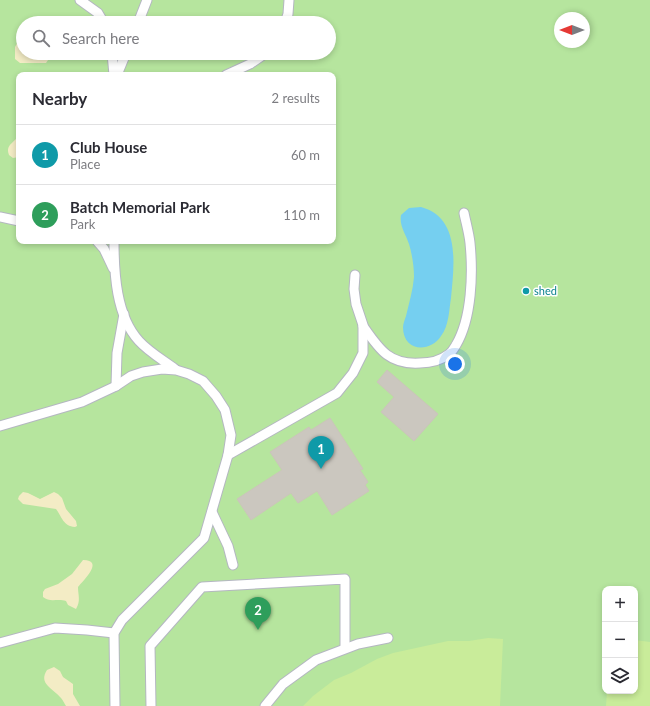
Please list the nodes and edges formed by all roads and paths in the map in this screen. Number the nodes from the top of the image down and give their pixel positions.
1 (80, 0) edge
2 (147, 0) edge
3 (289, 0) edge
4 (100, 16) edge
5 (141, 16) edge
6 (287, 16) edge
7 (113, 60) edge
8 (122, 60) edge
9 (256, 60) edge
10 (115, 72) edge
11 (116, 72) edge
12 (233, 72) edge
13 (464, 213) dead end
14 (0, 217) edge
15 (16, 220) edge
16 (100, 244) edge
17 (114, 244) edge
18 (114, 269) junction
19 (356, 275) dead end
20 (124, 313) junction
21 (363, 325) junction
22 (176, 370) junction
23 (116, 386) junction
24 (0, 426) edge
25 (228, 455) junction
26 (212, 512) junction
27 (233, 565) dead end
28 (114, 633) junction
29 (388, 638) dead end
30 (0, 643) edge
31 (345, 648) junction
32 (115, 706) edge
33 (151, 706) edge
34 (264, 706) edge

1 - 4 lane
2 - 5 lane
3 - 6 lane
7 - 10 lane
8 - 11 lane
9 - 12 lane
13 - 21 lane
14 - 15 lane
16 - 18 lane
17 - 18 lane
18 - 20 lane
19 - 21 lane
20 - 22 lane
20 - 23 lane
21 - 25 lane
22 - 23 lane
22 - 25 lane
23 - 24 lane
25 - 26 lane
26 - 27 lane
26 - 28 lane
28 - 30 lane
28 - 32 lane
29 - 31 lane
31 - 33 lane
31 - 34 lane

